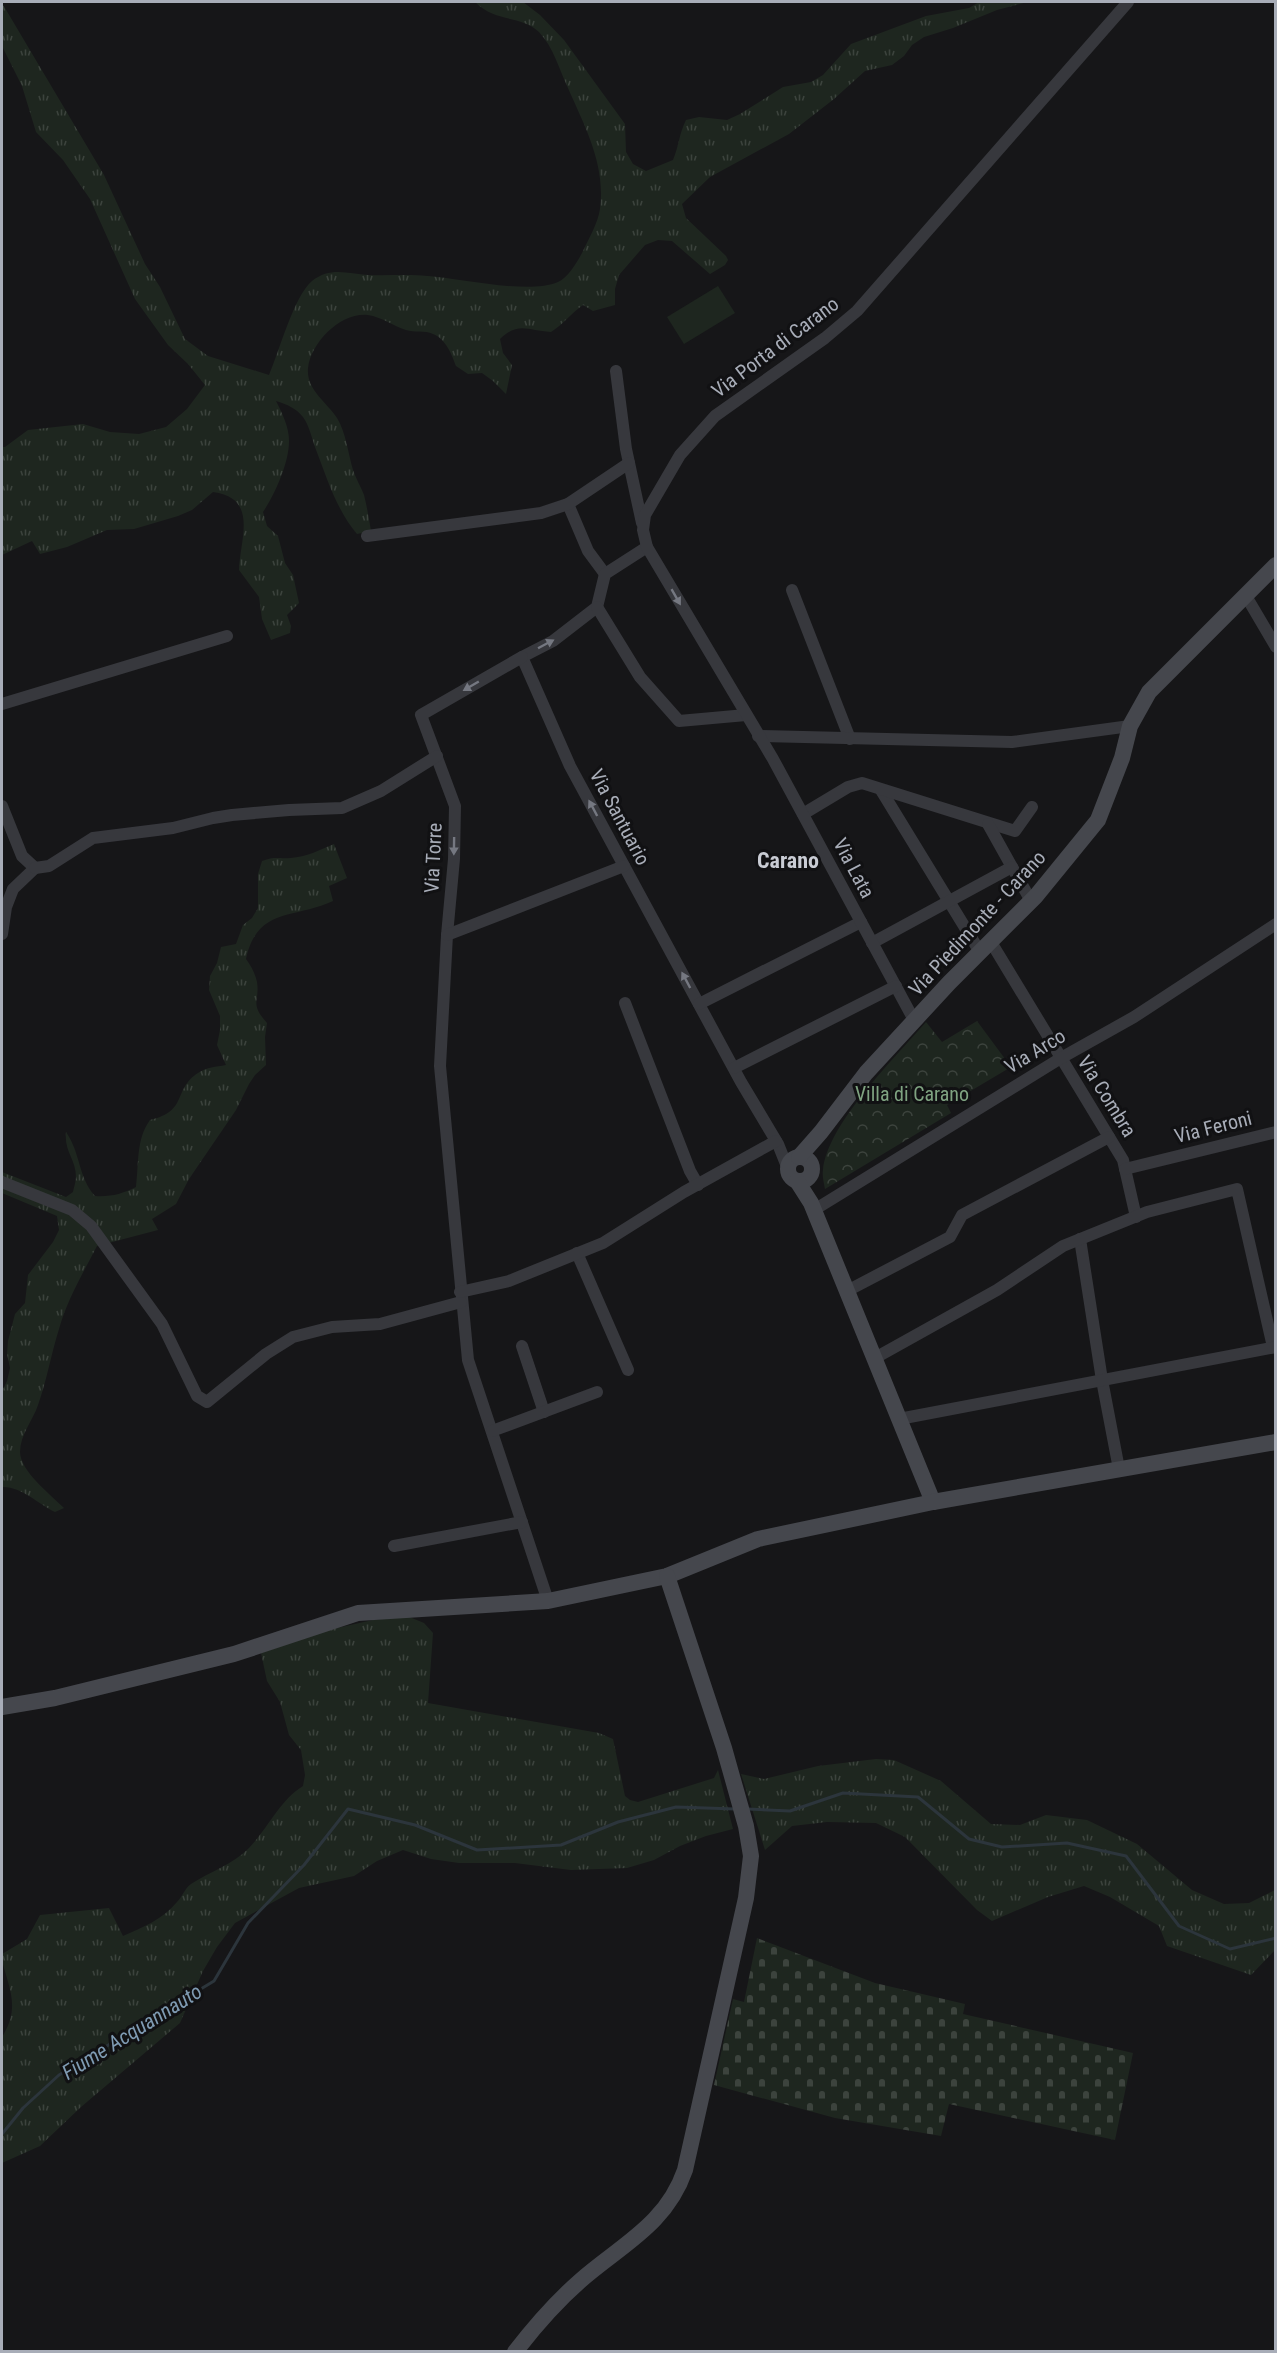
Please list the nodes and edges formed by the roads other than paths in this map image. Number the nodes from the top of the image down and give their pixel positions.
1 (1128, 2) edge
2 (616, 371) dead end
3 (629, 463) junction
4 (568, 504) junction
5 (643, 530) junction
6 (367, 536) dead end
7 (647, 547) junction
8 (1275, 565) edge
9 (605, 574) junction
10 (792, 590) dead end
11 (1246, 596) junction
12 (597, 608) junction
13 (227, 636) dead end
14 (1275, 647) edge
15 (522, 657) junction
16 (2, 704) edge
17 (746, 716) junction
18 (1130, 726) junction
19 (758, 736) junction
20 (850, 740) junction
21 (437, 756) junction
22 (881, 790) junction
23 (2, 806) edge
24 (1032, 807) dead end
25 (803, 814) junction
26 (988, 824) junction
27 (624, 866) junction
28 (1012, 867) junction
29 (35, 868) junction
30 (949, 900) junction
31 (1031, 902) junction
32 (861, 922) junction
33 (1275, 924) edge
34 (2, 934) edge
35 (447, 935) junction
36 (872, 943) junction
37 (985, 947) junction
38 (896, 986) junction
39 (625, 1003) dead end
40 (699, 1004) junction
41 (914, 1020) junction
42 (1061, 1058) junction
43 (734, 1068) junction
44 (1275, 1132) edge
45 (1109, 1137) junction
46 (777, 1142) junction
47 (800, 1168) junction
48 (1125, 1169) junction
49 (2, 1182) edge
50 (698, 1185) junction
51 (812, 1207) junction
52 (1136, 1217) junction
53 (1080, 1239) junction
54 (577, 1253) junction
55 (847, 1291) junction
56 (460, 1297) junction
57 (522, 1346) dead end
58 (1274, 1347) edge
59 (874, 1358) junction
60 (628, 1370) dead end
61 (1102, 1380) junction
62 (597, 1392) dead end
63 (544, 1412) junction
64 (899, 1419) junction
65 (492, 1431) junction
66 (1275, 1442) edge
67 (1119, 1469) junction
68 (933, 1502) junction
69 (522, 1522) junction
70 (394, 1546) dead end
71 (667, 1576) junction
72 (548, 1601) junction
73 (2, 1707) edge
74 (515, 2352) edge

1 - 5 street, Via Porta di Carano
2 - 3 street
3 - 4 street
3 - 5 street
4 - 6 street
4 - 9 street
5 - 7 street
7 - 9 street
7 -> 17 street
8 - 11 street, Via Piedimonte - Carano
9 - 12 street
10 - 20 street
11 - 14 street
11 - 18 street, Via Piedimonte - Carano
15 -> 12 street
12 - 17 street
13 - 16 street
15 -> 21 street, Via Torre
27 -> 15 street, Via Santuario
17 - 19 street
18 - 20 street
18 - 31 street, Via Piedimonte - Carano
19 - 20 street
19 - 25 street, Via Lata
21 - 29 street
21 -> 35 street, Via Torre
22 - 25 street
22 - 26 street
22 - 30 street, Via Combra
23 - 29 street
24 - 26 street
25 - 32 street, Via Lata
26 - 28 street
27 - 35 street
40 -> 27 street, Via Santuario
28 - 30 street
28 - 31 street
29 - 34 street
30 - 36 street
30 - 37 street, Via Combra
31 - 37 street, Via Piedimonte - Carano
32 - 36 street, Via Lata
32 - 40 street
33 - 42 street, Via Arco
35 - 56 street, Via Torre
36 - 38 street, Via Lata
37 - 41 street, Via Piedimonte - Carano
37 - 42 street, Via Combra
38 - 41 street, Via Lata
38 - 43 street
39 - 50 street
40 - 43 street, Via Santuario
41 - 47 street, Via Piedimonte - Carano
42 - 45 street, Via Combra
42 - 51 street, Via Arco
43 - 46 street, Via Santuario
44 - 48 street, Via Feroni
45 - 48 street, Via Combra
45 - 55 street
46 - 47 street, Via Santuario
46 - 50 street
47 - 51 street
48 - 52 street, Via Combra
49 - 56 street
50 - 54 street
51 - 55 street
52 - 53 street
52 - 58 street
53 - 59 street
53 - 61 street
54 - 56 street
54 - 60 street
55 - 59 street
56 - 65 street, Via Torre
57 - 63 street
58 - 61 street
59 - 64 street
61 - 64 street
61 - 67 street
62 - 63 street
63 - 65 street
64 - 68 street
65 - 69 street, Via Torre
66 - 67 street
67 - 68 street
68 - 71 street
69 - 70 street
69 - 72 street, Via Torre
71 - 72 street
71 - 74 street
72 - 73 street

